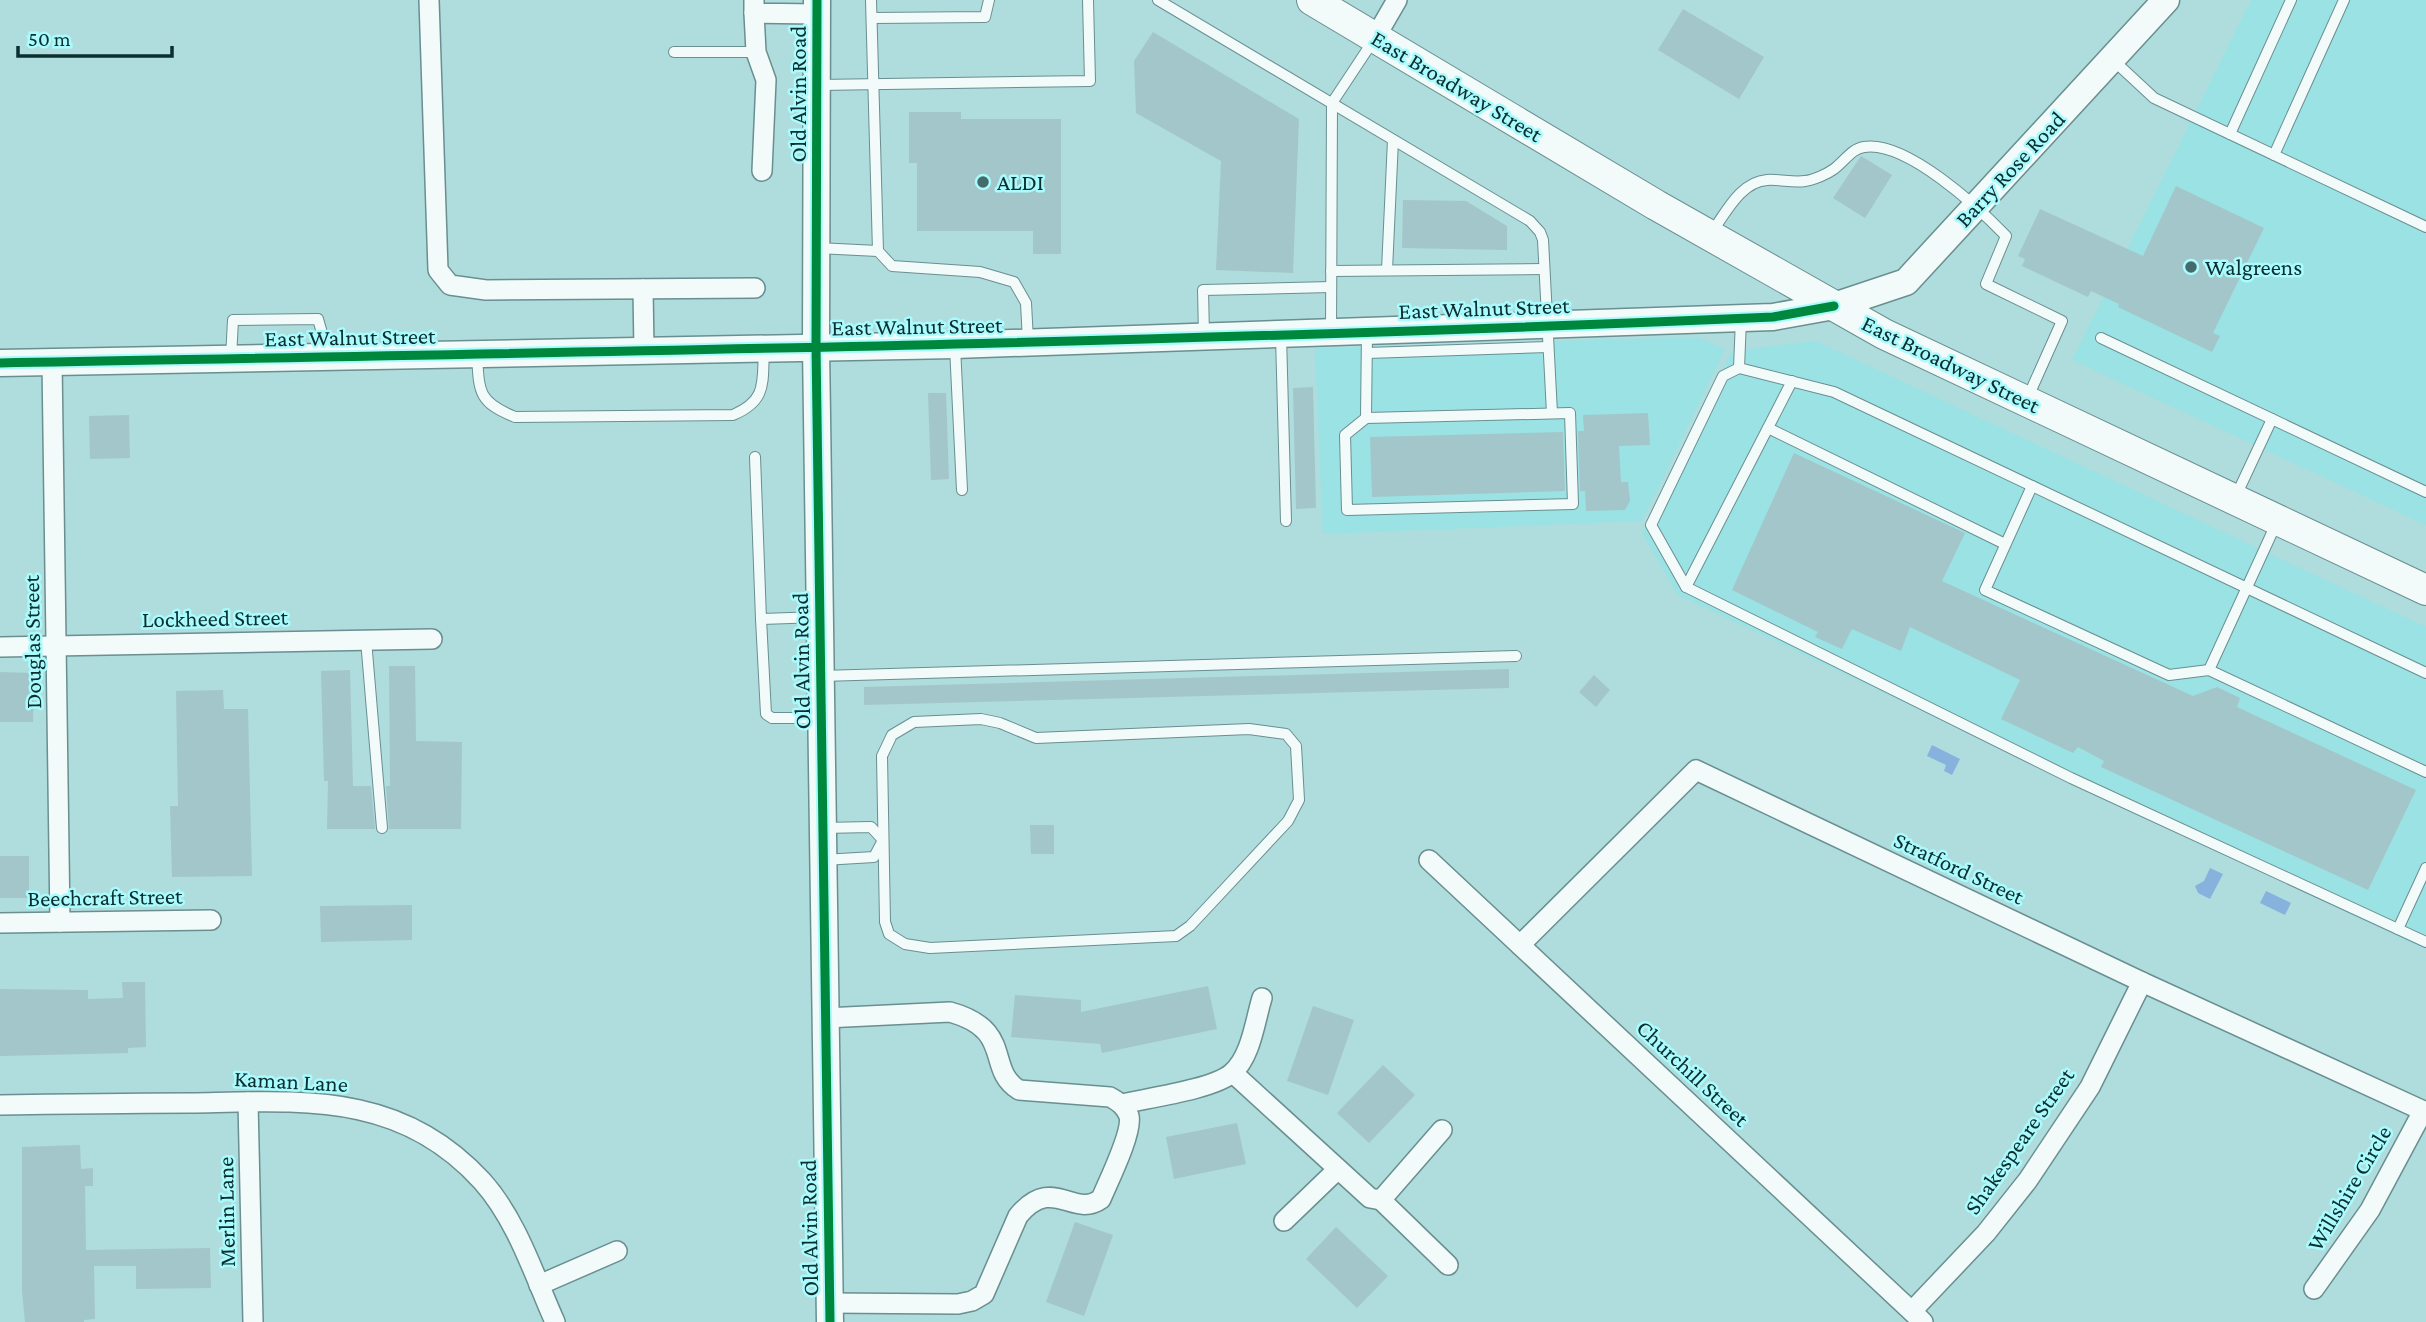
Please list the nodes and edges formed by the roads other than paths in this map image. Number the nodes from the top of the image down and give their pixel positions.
1 (429, 0) edge
2 (872, 0) edge
3 (989, 0) edge
4 (1088, 0) edge
5 (1158, 0) edge
6 (1312, 0) edge
7 (1397, 0) edge
8 (2166, 0) edge
9 (2291, 0) edge
10 (2344, 0) edge
11 (754, 6) edge
12 (817, 7) edge
13 (872, 18) junction
14 (1375, 37) junction
15 (674, 52) dead end
16 (756, 52) junction
17 (2111, 59) junction
18 (873, 84) junction
19 (817, 85) junction
20 (1332, 103) junction
21 (2230, 134) junction
22 (1393, 139) junction
23 (2274, 155) junction
24 (762, 171) dead end
25 (1976, 206) junction
26 (2426, 227) edge
27 (1710, 235) junction
28 (817, 248) junction
29 (878, 251) junction
30 (1544, 269) junction
31 (1387, 270) junction
32 (1331, 271) junction
33 (755, 288) dead end
34 (1331, 288) junction
35 (643, 289) junction
36 (1834, 306) junction
37 (1741, 319) junction
38 (1331, 333) junction
39 (1281, 335) junction
40 (1548, 336) junction
41 (1204, 338) junction
42 (2101, 338) dead end
43 (1367, 342) junction
44 (1028, 343) junction
45 (955, 345) junction
46 (816, 347) junction
47 (764, 348) junction
48 (644, 351) junction
49 (477, 354) junction
50 (329, 357) junction
51 (231, 358) junction
52 (52, 362) junction
53 (0, 363) edge
54 (1739, 368) junction
55 (1792, 381) junction
56 (2027, 401) junction
57 (1552, 413) junction
58 (1366, 418) junction
59 (2272, 419) junction
60 (1768, 428) junction
61 (755, 457) dead end
62 (2032, 486) junction
63 (962, 490) dead end
64 (2426, 492) edge
65 (2234, 499) junction
66 (2278, 520) junction
67 (1286, 521) dead end
68 (2006, 544) junction
69 (1686, 587) junction
70 (2247, 588) junction
71 (2426, 590) edge
72 (820, 617) junction
73 (761, 618) junction
74 (432, 639) dead end
75 (366, 640) junction
76 (57, 646) junction
77 (0, 647) edge
78 (1516, 656) dead end
79 (2209, 670) junction
80 (2426, 673) edge
81 (820, 676) junction
82 (821, 718) junction
83 (2426, 772) edge
84 (382, 828) dead end
85 (822, 828) junction
86 (883, 840) junction
87 (823, 860) junction
88 (1429, 860) dead end
89 (2426, 869) edge
90 (211, 920) dead end
91 (60, 922) junction
92 (0, 923) edge
93 (2398, 929) junction
94 (2426, 942) edge
95 (1520, 945) junction
96 (2142, 982) junction
97 (1262, 998) dead end
98 (825, 1018) junction
99 (1233, 1073) junction
100 (248, 1102) junction
101 (1122, 1104) junction
102 (0, 1105) edge
103 (2425, 1112) edge
104 (1442, 1130) dead end
105 (1338, 1169) junction
106 (1381, 1199) junction
107 (1284, 1221) dead end
108 (617, 1251) dead end
109 (1448, 1265) dead end
110 (539, 1285) junction
111 (2314, 1289) dead end
112 (830, 1313) edge
113 (1917, 1316) edge
114 (253, 1322) edge
115 (555, 1322) edge

1 - 35 street
2 - 13 lane
3 - 13 lane
4 - 18 lane
5 - 20 lane
6 - 14 main road, East Broadway Street
7 - 14 street
8 - 17 street, Barry Rose Road
9 - 21 lane
10 - 23 lane
11 - 12 street
11 - 16 street
12 - 19 street, Old Alvin Road
13 - 18 lane
14 - 20 lane
14 - 27 main road, East Broadway Street
15 - 16 lane
16 - 24 street
17 - 21 lane
17 - 25 street, Barry Rose Road
18 - 19 lane
18 - 29 lane
19 - 28 street, Old Alvin Road
20 - 22 lane
20 - 32 lane
21 - 23 lane
22 - 30 lane
22 - 31 lane
23 - 26 lane
25 - 27 lane
25 - 36 street, Barry Rose Road
25 - 56 lane
27 - 36 main road, East Broadway Street
28 - 29 lane
28 - 46 street, Old Alvin Road
29 - 44 lane
30 - 31 lane
30 - 40 lane
31 - 32 lane
32 - 34 lane
33 - 35 street
34 - 38 lane
34 - 41 lane
35 - 48 street
36 - 37 street, East Walnut Street
36 - 56 main road, East Broadway Street
37 - 40 street, East Walnut Street
37 - 54 lane
38 - 39 street, East Walnut Street
38 - 43 street, East Walnut Street
39 - 41 street, East Walnut Street
39 - 67 lane
40 - 43 street, East Walnut Street
40 - 57 lane
41 - 44 street, East Walnut Street
42 - 59 lane
43 - 58 lane
44 - 45 street, East Walnut Street
45 - 46 street, East Walnut Street
45 - 63 lane
46 - 47 street, East Walnut Street
46 - 72 street, Old Alvin Road
47 - 48 street, East Walnut Street
47 - 49 lane
48 - 49 street, East Walnut Street
49 - 50 street, East Walnut Street
50 - 51 street, East Walnut Street
50 - 51 lane
51 - 52 street, East Walnut Street
52 - 53 street, East Walnut Street
52 - 76 street, Douglas Street
54 - 55 lane
54 - 69 lane
55 - 60 lane
55 - 62 lane
56 - 65 main road, East Broadway Street
57 - 58 lane
57 - 58 lane
59 - 64 lane
59 - 65 lane
60 - 68 lane
60 - 69 lane
61 - 73 lane
62 - 68 lane
62 - 70 lane
65 - 66 main road, East Broadway Street
66 - 70 lane
66 - 71 main road, East Broadway Street
68 - 79 lane
69 - 93 lane
70 - 79 lane
70 - 80 lane
72 - 73 lane
72 - 81 street, Old Alvin Road
73 - 82 lane
74 - 75 street, Lockheed Street
75 - 76 street, Lockheed Street
75 - 84 lane
76 - 77 street, Lockheed Street
76 - 91 street, Douglas Street
78 - 81 lane
79 - 83 lane
81 - 82 street, Old Alvin Road
82 - 85 street, Old Alvin Road
85 - 86 lane
85 - 87 street, Old Alvin Road
86 - 86 lane
86 - 87 lane
87 - 98 street, Old Alvin Road
88 - 95 street, Churchill Street
89 - 93 lane
90 - 91 street, Beechcraft Street
91 - 92 street, Beechcraft Street
93 - 94 lane
95 - 96 street, Stratford Street
95 - 113 street, Churchill Street
96 - 103 street, Stratford Street
96 - 113 street, Shakespeare Street
97 - 99 street
98 - 101 street
98 - 112 street, Old Alvin Road
99 - 101 street
99 - 105 street
100 - 102 street, Kaman Lane
100 - 110 street, Kaman Lane
100 - 114 street, Merlin Lane
101 - 112 street
103 - 111 street, Willshire Circle
104 - 106 street
105 - 106 street
105 - 107 street
106 - 109 street
108 - 110 street
110 - 115 street, Kaman Lane

